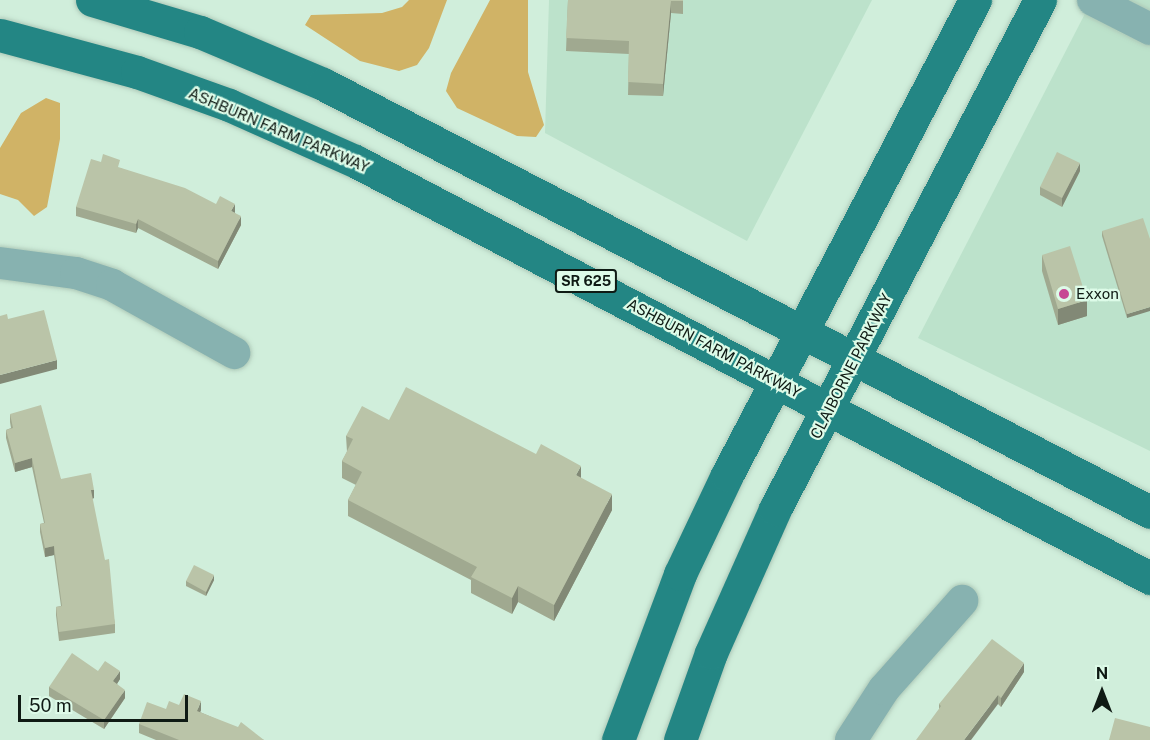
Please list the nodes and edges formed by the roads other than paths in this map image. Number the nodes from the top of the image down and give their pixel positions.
1 (92, 0) edge
2 (975, 0) edge
3 (1040, 0) edge
4 (1094, 0) edge
5 (1150, 29) edge
6 (0, 35) edge
7 (0, 263) edge
8 (802, 331) junction
9 (234, 353) dead end
10 (854, 361) junction
11 (776, 380) junction
12 (827, 407) junction
13 (1150, 512) edge
14 (1150, 578) edge
15 (962, 601) dead end
16 (618, 740) edge
17 (680, 740) edge
18 (851, 740) edge

1 - 8 main road
2 - 8 main road
3 - 10 main road, CLAIBORNE PARKWAY
4 - 5 street
6 - 11 main road, ASHBURN FARM PARKWAY / SR 625
7 - 9 street
8 - 10 main road
8 - 11 main road
10 - 12 main road, CLAIBORNE PARKWAY
10 - 13 main road
11 - 12 main road, ASHBURN FARM PARKWAY / SR 625
11 - 16 main road
12 - 14 main road, ASHBURN FARM PARKWAY / SR 625
12 - 17 main road, CLAIBORNE PARKWAY
15 - 18 street

